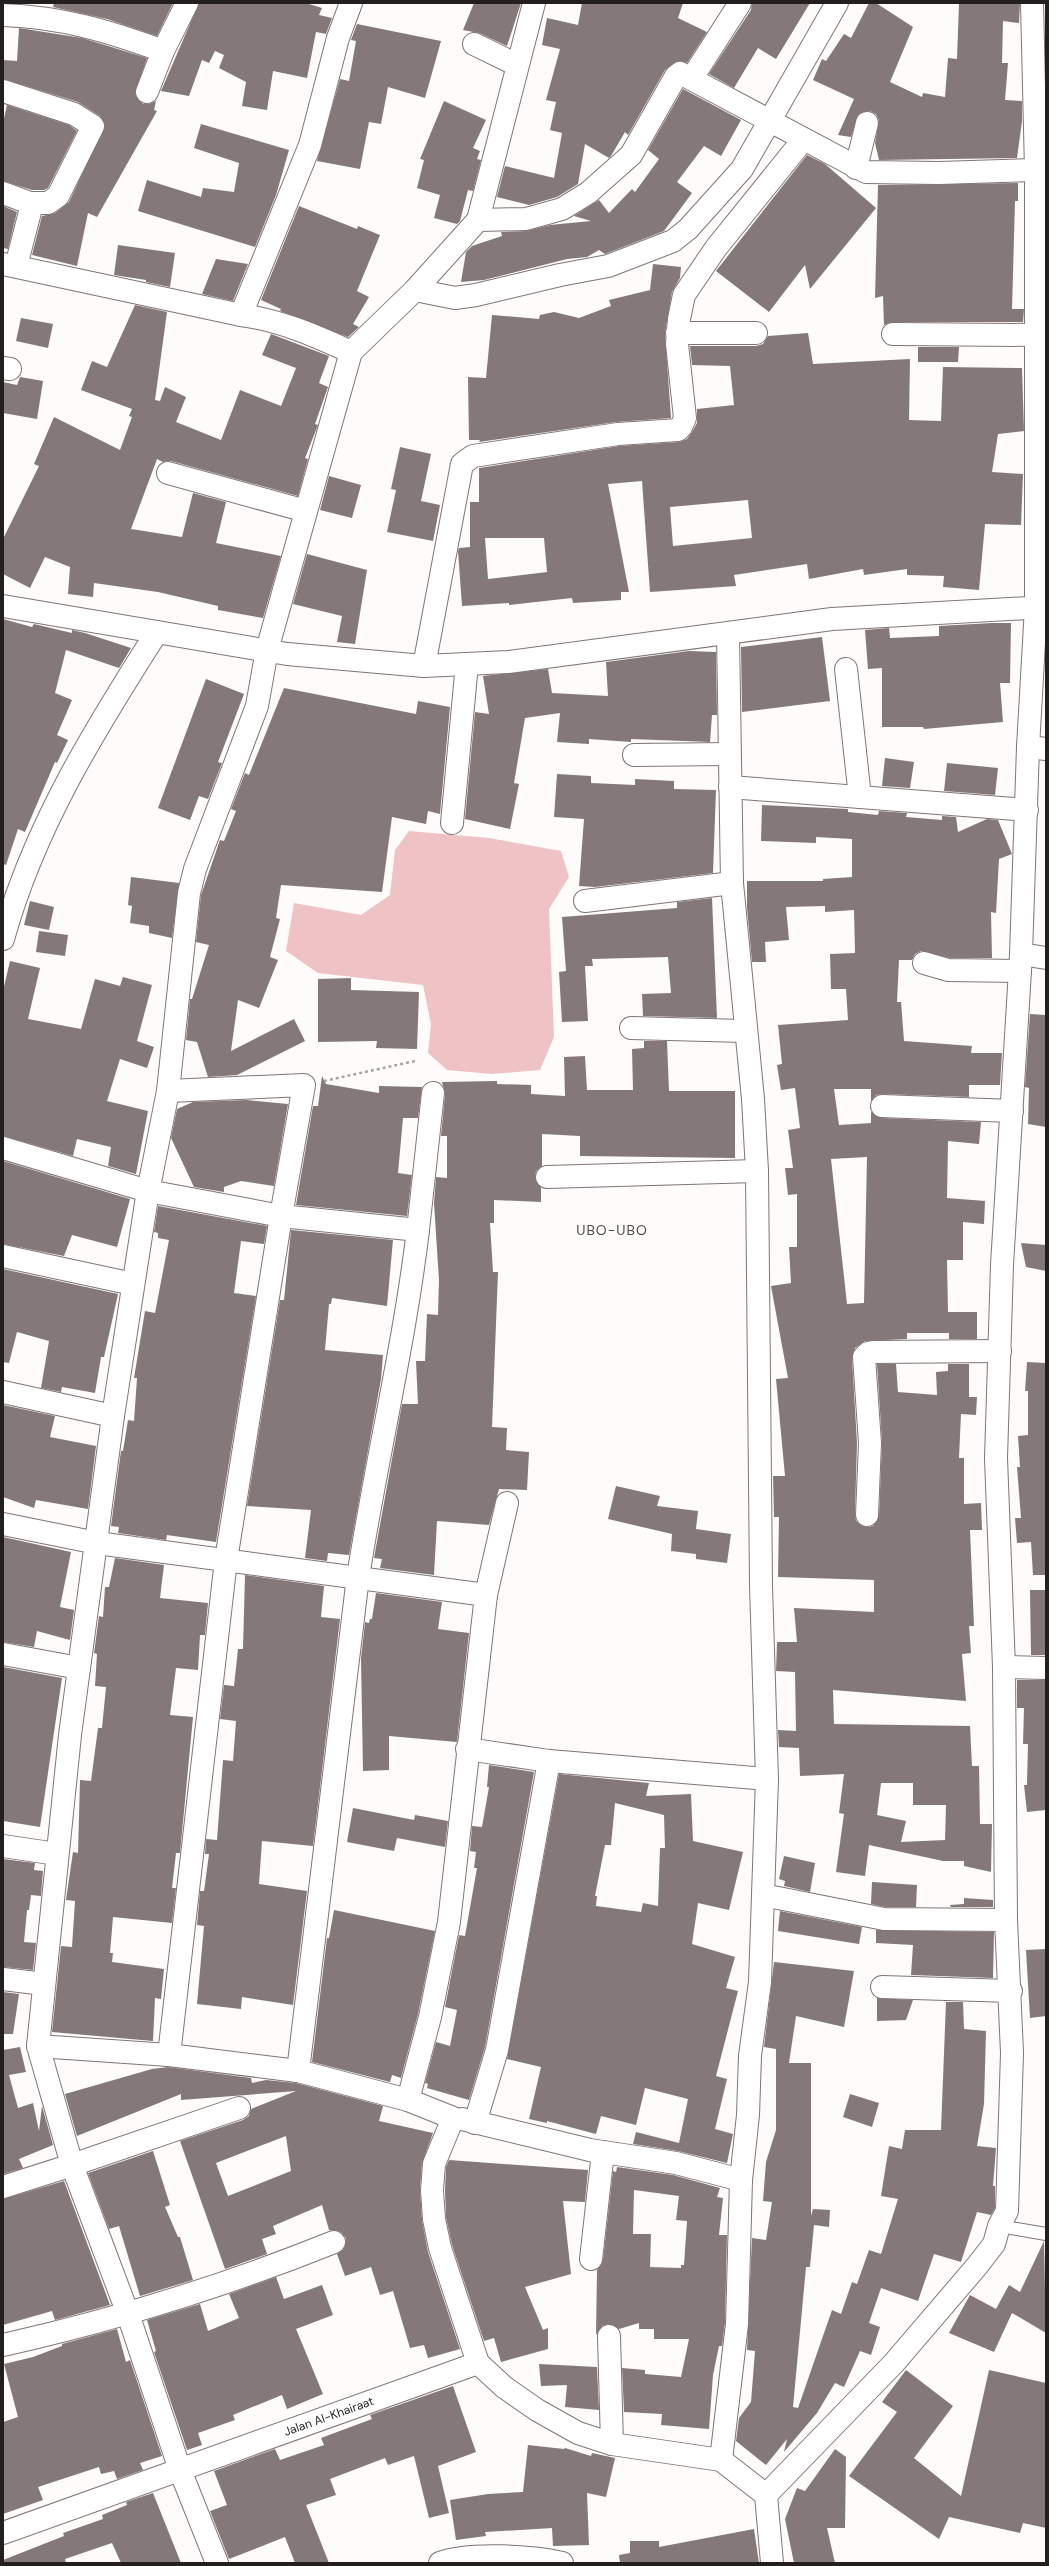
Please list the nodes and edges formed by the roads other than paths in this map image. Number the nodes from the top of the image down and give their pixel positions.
1 (187, 3) edge
2 (351, 3) edge
3 (534, 3) edge
4 (740, 3) edge
5 (837, 3) edge
6 (1032, 3) edge
7 (49, 10) edge
8 (3, 16) edge
9 (474, 44) dead end
10 (163, 51) junction
11 (517, 65) junction
12 (692, 78) junction
13 (3, 91) edge
14 (147, 92) dead end
15 (1040, 97) edge
16 (772, 120) junction
17 (866, 123) dead end
18 (801, 138) junction
19 (856, 168) junction
20 (1036, 170) junction
21 (3, 193) edge
22 (30, 203) junction
23 (478, 220) junction
24 (10, 265) edge
25 (1041, 288) edge
26 (415, 290) junction
27 (241, 315) junction
28 (677, 333) junction
29 (756, 333) dead end
30 (893, 334) dead end
31 (1035, 335) junction
32 (351, 352) junction
33 (168, 473) dead end
34 (306, 511) junction
35 (3, 606) edge
36 (1041, 607) edge
37 (157, 632) junction
38 (728, 634) junction
39 (267, 650) junction
40 (467, 664) junction
41 (424, 666) junction
42 (846, 669) dead end
43 (1037, 748) edge
44 (729, 754) junction
45 (634, 755) dead end
46 (730, 787) junction
47 (860, 797) junction
48 (1027, 810) junction
49 (452, 823) dead end
50 (732, 884) junction
51 (585, 902) dead end
52 (3, 939) edge
53 (1046, 958) edge
54 (924, 963) dead end
55 (1020, 963) junction
56 (631, 1028) dead end
57 (744, 1031) junction
58 (168, 1091) junction
59 (433, 1093) dead end
60 (882, 1106) dead end
61 (1012, 1111) junction
62 (3, 1148) edge
63 (757, 1171) junction
64 (547, 1177) dead end
65 (148, 1191) junction
66 (281, 1216) junction
67 (418, 1230) junction
68 (3, 1256) edge
69 (133, 1284) junction
70 (1000, 1351) junction
71 (3, 1392) edge
72 (113, 1416) junction
73 (507, 1503) dead end
74 (867, 1515) dead end
75 (3, 1524) edge
76 (96, 1543) junction
77 (226, 1560) junction
78 (358, 1577) junction
79 (486, 1595) junction
80 (3, 1654) edge
81 (1004, 1667) junction
82 (79, 1668) junction
83 (1046, 1668) edge
84 (467, 1749) junction
85 (549, 1761) junction
86 (767, 1779) junction
87 (3, 1846) edge
88 (58, 1854) junction
89 (763, 1895) junction
90 (1006, 1920) junction
91 (3, 1979) edge
92 (44, 1984) junction
93 (882, 1987) dead end
94 (1011, 1991) junction
95 (38, 2046) junction
96 (169, 2055) junction
97 (298, 2071) junction
98 (408, 2100) junction
99 (239, 2108) dead end
100 (453, 2118) junction
101 (475, 2123) junction
102 (603, 2152) junction
103 (72, 2166) junction
104 (741, 2180) junction
105 (3, 2187) edge
106 (999, 2226) junction
107 (1046, 2234) edge
108 (334, 2242) dead end
109 (591, 2259) dead end
110 (128, 2314) junction
111 (609, 2336) dead end
112 (3, 2344) edge
113 (478, 2363) junction
114 (612, 2444) junction
115 (721, 2460) junction
116 (180, 2470) junction
117 (766, 2495) junction
118 (3, 2533) edge
119 (217, 2563) edge
120 (440, 2563) edge
121 (562, 2563) edge
122 (772, 2563) edge

1 - 10 street
2 - 27 street
3 - 11 street
4 - 12 street
5 - 16 street
6 - 15 street
7 - 8 street
7 - 10 street
9 - 11 street
10 - 14 street
11 - 23 street
12 - 16 street
12 - 23 street
13 - 22 street
15 - 20 street
16 - 18 street
16 - 26 street
17 - 19 street
18 - 19 street
18 - 28 street
19 - 20 street
20 - 25 street
21 - 22 street
22 - 24 street
23 - 26 street
24 - 27 street
25 - 31 street
26 - 32 street
27 - 32 street
28 - 29 street
28 - 41 street
30 - 31 street
31 - 36 street
32 - 34 street
33 - 34 street
34 - 39 street
35 - 37 street
36 - 38 street
36 - 43 street
37 - 39 street
37 - 52 street
38 - 40 street
38 - 44 street
39 - 41 street
39 - 58 street
40 - 41 street
40 - 49 street
42 - 47 street
43 - 48 street
44 - 45 street
44 - 46 street
46 - 47 street
46 - 50 street
47 - 48 street
48 - 55 street
50 - 51 street
50 - 57 street
53 - 55 street
54 - 55 street
55 - 61 street
56 - 57 street
57 - 63 street
58 - 65 street
58 - 66 street
59 - 67 street
60 - 61 street
61 - 70 street
62 - 65 street
63 - 64 street
63 - 86 street
65 - 66 street
65 - 69 street
66 - 67 street
66 - 77 street
67 - 78 street
68 - 69 street
69 - 72 street
70 - 74 street
70 - 81 street
71 - 72 street
72 - 76 street
73 - 79 street
75 - 76 street
76 - 77 street
76 - 82 street
77 - 78 street
77 - 96 street
78 - 79 street
78 - 97 street
79 - 84 street
80 - 82 street
81 - 83 street
81 - 90 street
82 - 88 street
84 - 85 street
84 - 98 street
85 - 86 street
85 - 101 street
86 - 89 street
87 - 88 street
88 - 92 street
89 - 90 street
89 - 104 street
90 - 94 street
91 - 92 street
92 - 95 street
93 - 94 street
94 - 106 street
95 - 96 street
95 - 103 street
96 - 97 street
97 - 98 street
98 - 100 street
99 - 103 street
100 - 101 street
100 - 113 street
101 - 102 street
102 - 104 street
102 - 109 street
103 - 105 street
103 - 110 street
104 - 115 street
106 - 107 lane
106 - 117 street
108 - 110 street
110 - 112 street
110 - 116 street
111 - 114 street
113 - 114 street
113 - 116 street, Jalan Al-Khairaat
114 - 115 street
115 - 117 street
116 - 118 street, Jalan Al-Khairaat
116 - 119 street
117 - 122 street
120 - 121 street

